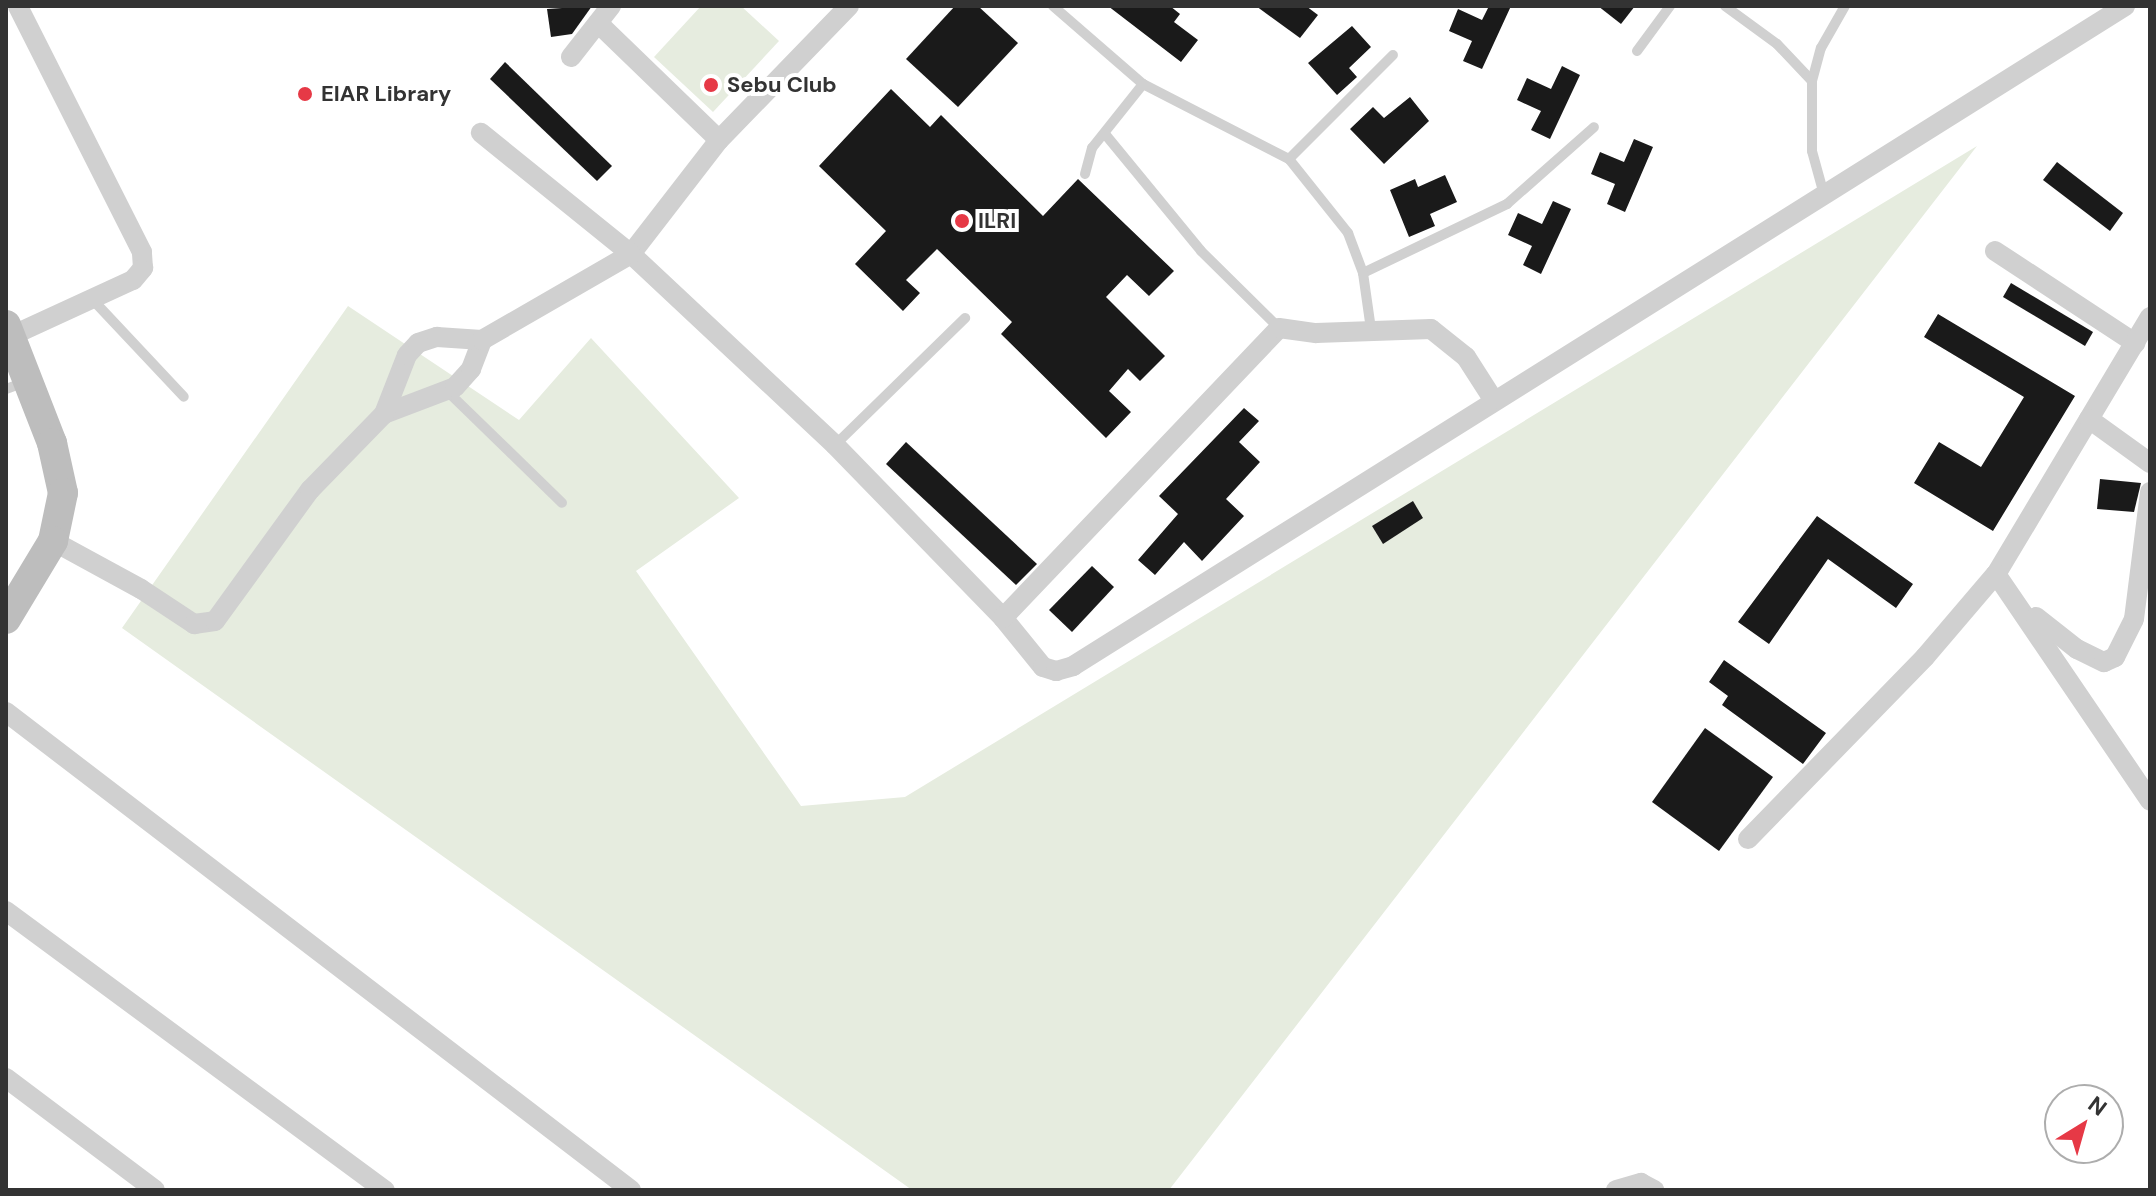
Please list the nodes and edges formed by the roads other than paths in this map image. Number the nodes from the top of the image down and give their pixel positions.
1 (18, 6) edge
2 (849, 6) edge
3 (1053, 6) edge
4 (1670, 6) edge
5 (1725, 6) edge
6 (1845, 6) edge
7 (2125, 6) edge
8 (604, 14) edge
9 (1637, 51) dead end
10 (1393, 55) dead end
11 (571, 57) dead end
12 (1812, 81) junction
13 (1143, 84) junction
14 (1594, 127) dead end
15 (481, 133) dead end
16 (1105, 134) junction
17 (719, 140) junction
18 (1289, 159) junction
19 (1085, 174) dead end
20 (1823, 191) junction
21 (1995, 251) dead end
22 (631, 254) junction
23 (1363, 273) junction
24 (92, 299) junction
25 (2150, 317) edge
26 (965, 318) dead end
27 (1279, 328) junction
28 (1371, 329) junction
29 (9, 331) edge
30 (482, 340) junction
31 (2135, 343) junction
32 (16, 385) edge
33 (448, 392) junction
34 (184, 397) dead end
35 (1493, 399) junction
36 (384, 414) junction
37 (2089, 419) junction
38 (835, 445) junction
39 (2150, 463) edge
40 (2150, 492) edge
41 (562, 503) dead end
42 (53, 541) junction
43 (1996, 574) junction
44 (2023, 608) junction
45 (1003, 618) junction
46 (6, 619) edge
47 (6, 712) edge
48 (2150, 801) edge
49 (1748, 839) dead end
50 (6, 911) edge
51 (6, 1078) edge
52 (155, 1190) edge
53 (385, 1190) edge
54 (631, 1190) edge
55 (1616, 1190) edge
56 (1654, 1190) edge

1 - 24 street
2 - 17 street
3 - 13 lane
4 - 9 lane
5 - 12 lane
6 - 12 lane
7 - 20 street
8 - 11 street
8 - 17 street
10 - 18 lane
12 - 20 lane
13 - 16 lane
13 - 18 lane
14 - 23 lane
15 - 22 street
16 - 19 lane
16 - 27 lane
17 - 22 street
18 - 23 lane
20 - 35 street
21 - 31 street
22 - 30 street
22 - 38 street
23 - 28 lane
24 - 29 street
24 - 34 lane
25 - 31 street
26 - 38 lane
27 - 28 street
27 - 45 street
28 - 35 street
29 - 32 main road
30 - 33 street
30 - 36 street
31 - 37 street
32 - 42 main road
33 - 36 street
33 - 41 lane
35 - 45 street
36 - 42 street
37 - 39 street
37 - 43 street
38 - 45 street
40 - 44 street
42 - 46 main road
43 - 44 street
43 - 49 street
44 - 48 street
47 - 54 street
50 - 53 street
51 - 52 street
55 - 56 street

